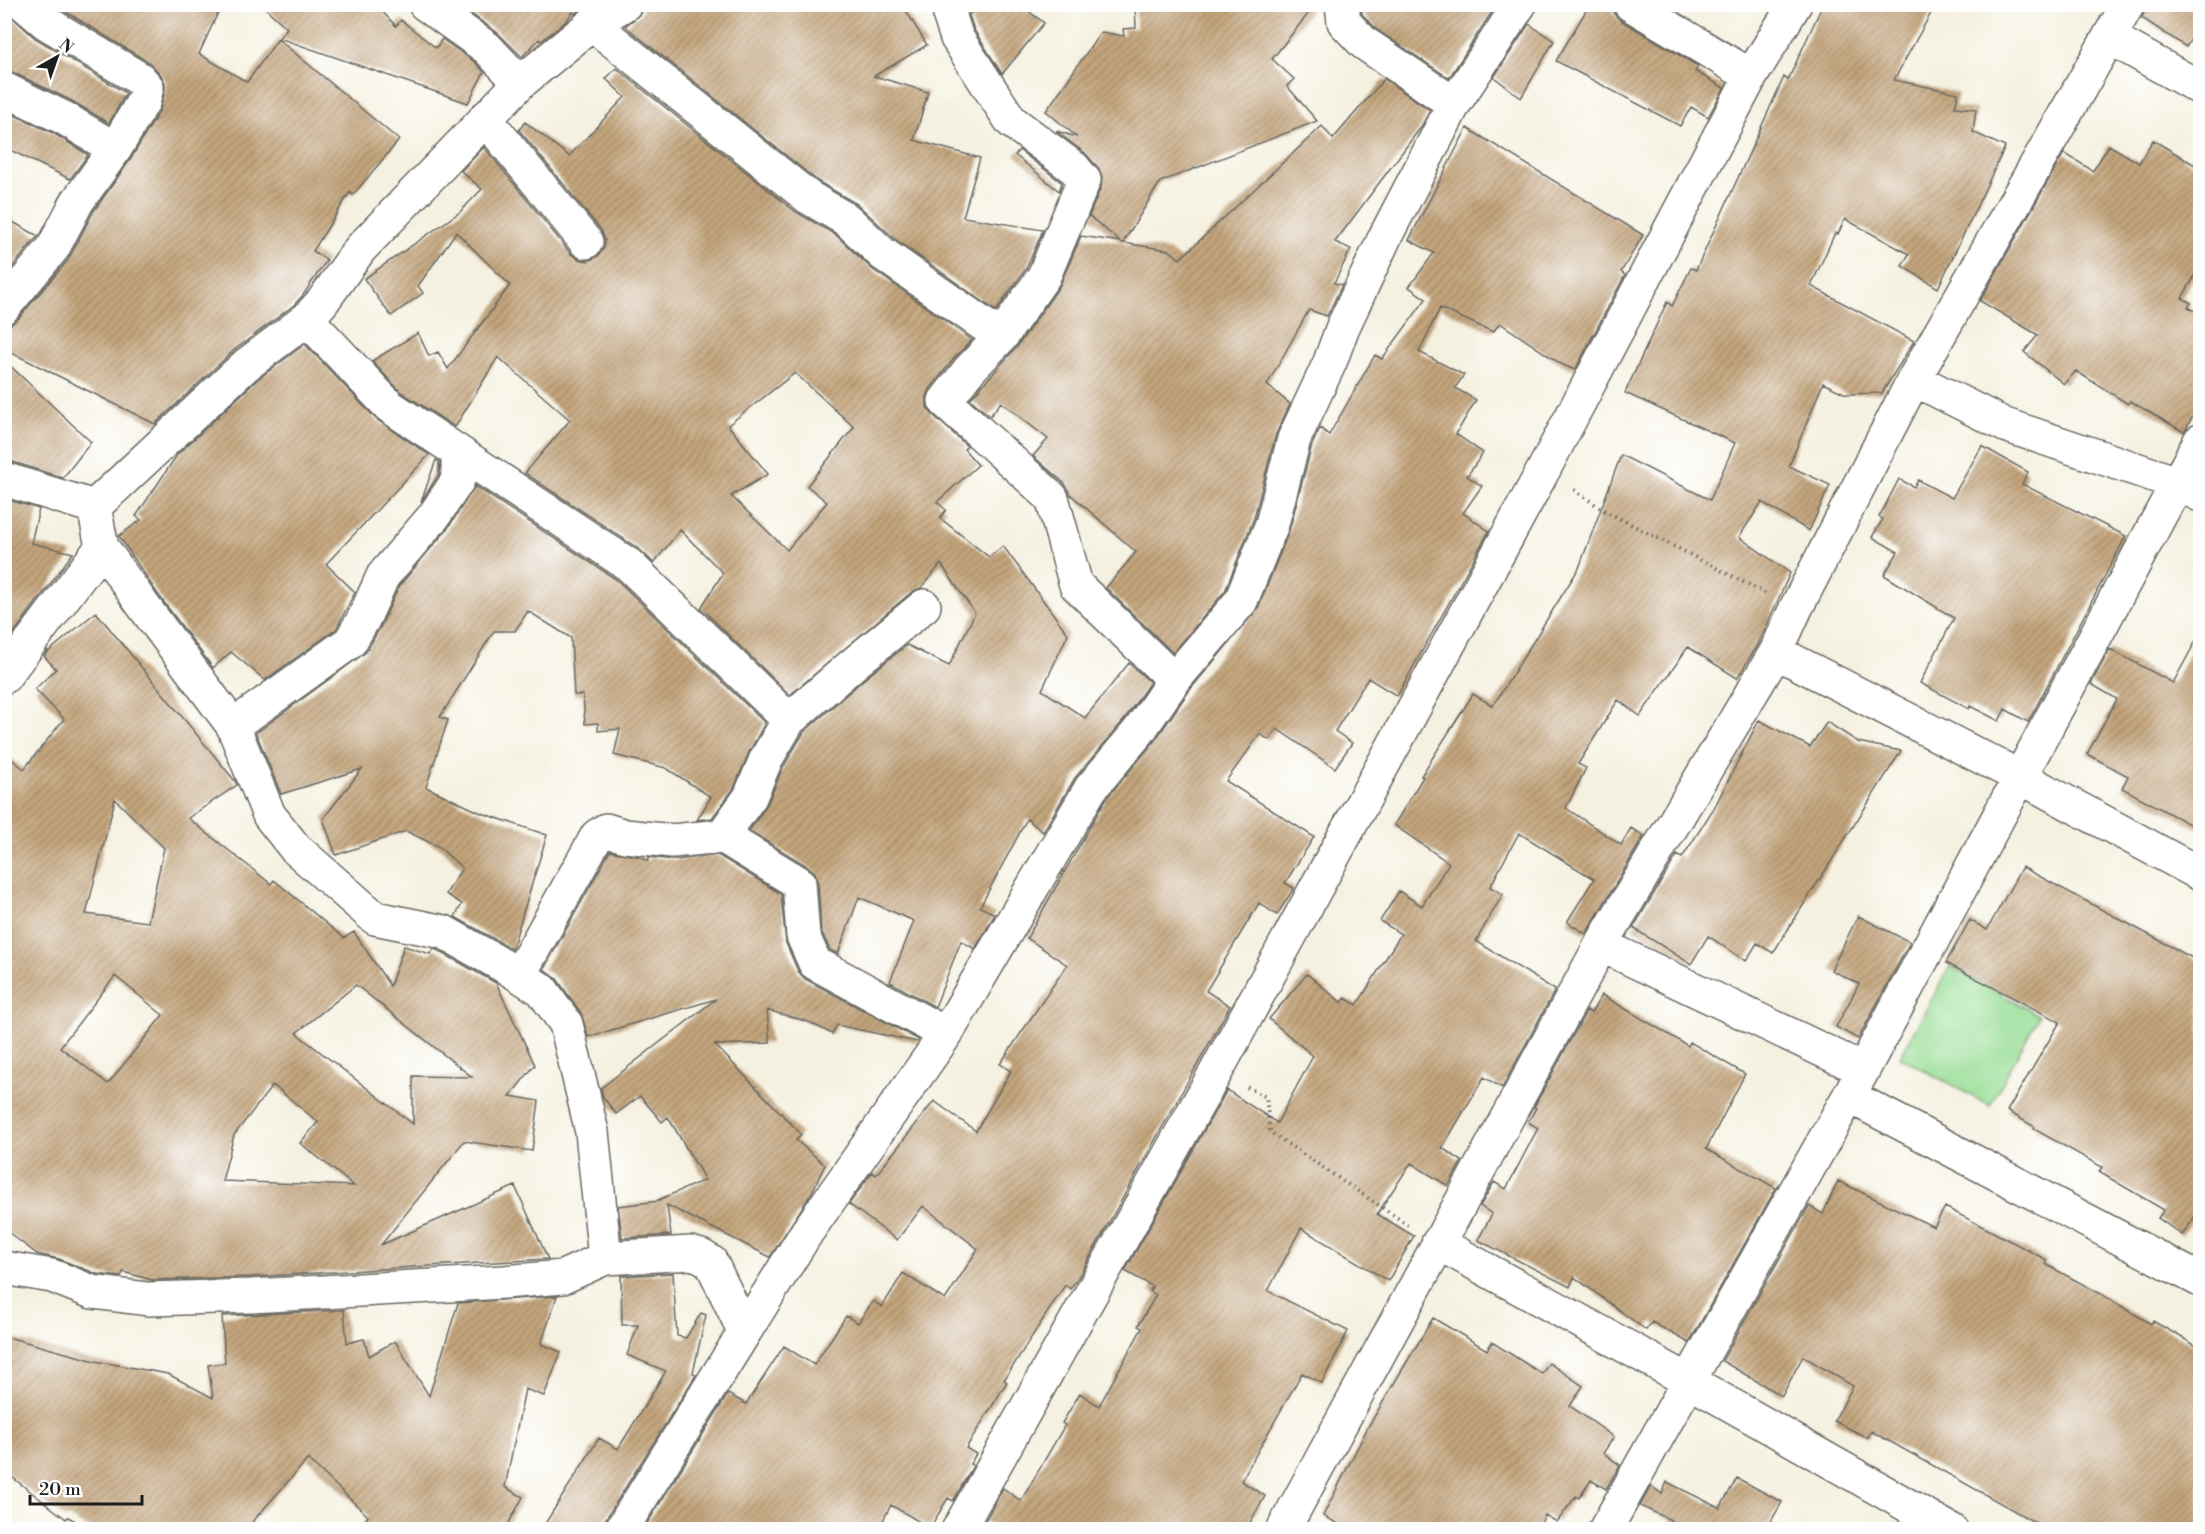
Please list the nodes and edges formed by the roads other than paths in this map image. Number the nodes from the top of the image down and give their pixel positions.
1 (24, 4) edge
2 (425, 4) edge
3 (625, 4) edge
4 (951, 4) edge
5 (1342, 4) edge
6 (1520, 4) edge
7 (1630, 4) edge
8 (1795, 4) edge
9 (2128, 4) edge
10 (592, 24) junction
11 (2111, 38) junction
12 (1751, 76) junction
13 (520, 83) junction
14 (2200, 88) edge
15 (4, 89) edge
16 (1454, 104) junction
17 (485, 118) junction
18 (115, 149) junction
19 (586, 242) dead end
20 (4, 307) edge
21 (307, 319) junction
22 (1001, 337) junction
23 (1914, 379) junction
24 (2200, 441) edge
25 (458, 452) junction
26 (4, 479) edge
27 (2189, 489) edge
28 (93, 507) junction
29 (102, 547) junction
30 (924, 606) dead end
31 (1776, 652) junction
32 (4, 677) edge
33 (1174, 680) junction
34 (789, 720) junction
35 (233, 726) junction
36 (2020, 777) junction
37 (722, 836) junction
38 (2200, 874) edge
39 (1601, 945) junction
40 (519, 975) junction
41 (946, 1034) junction
42 (1856, 1083) junction
43 (1438, 1243) junction
44 (604, 1258) junction
45 (4, 1268) edge
46 (2200, 1280) edge
47 (744, 1331) junction
48 (1689, 1381) junction
49 (621, 1530) edge
50 (958, 1530) edge
51 (1283, 1530) edge
52 (1605, 1530) edge
53 (1951, 1530) edge

1 - 18 street
2 - 13 street
3 - 10 street
4 - 22 street
5 - 16 street
6 - 16 street
7 - 12 street
8 - 12 street
9 - 11 street
10 - 13 street
10 - 22 street
11 - 14 street
11 - 23 street
12 - 50 street
13 - 17 street
15 - 18 street
16 - 33 street
17 - 19 street
17 - 21 street
18 - 20 street
21 - 25 street
21 - 28 street
22 - 33 street
23 - 27 street
23 - 31 street
24 - 27 street
25 - 34 street
25 - 35 street
26 - 28 street
27 - 36 street
28 - 29 street
29 - 32 street
29 - 35 street
30 - 34 street
31 - 36 street
31 - 39 street
33 - 41 street
34 - 37 street
35 - 40 street
36 - 38 street
36 - 42 street
37 - 40 street
37 - 41 street
39 - 42 street
39 - 43 street
40 - 44 street
41 - 47 street
42 - 46 street
42 - 48 street
43 - 48 street
43 - 51 street
44 - 45 street
44 - 47 street
47 - 49 street
48 - 52 street
48 - 53 street

